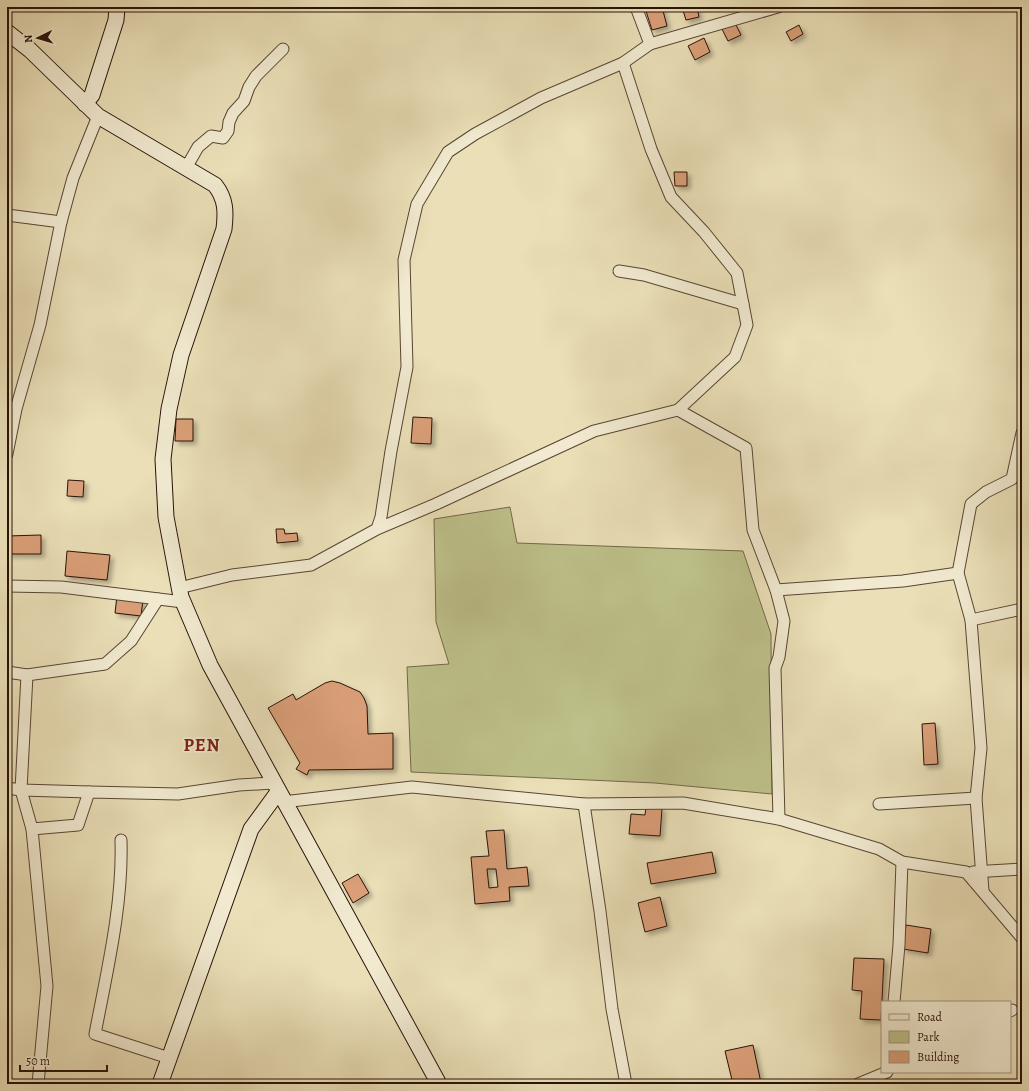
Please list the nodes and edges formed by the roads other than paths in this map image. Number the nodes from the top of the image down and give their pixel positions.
1 (117, 7) edge
2 (636, 7) edge
3 (778, 7) edge
4 (7, 32) edge
5 (650, 44) junction
6 (283, 49) dead end
7 (622, 63) junction
8 (85, 104) junction
9 (98, 116) junction
10 (186, 168) junction
11 (7, 215) edge
12 (61, 222) junction
13 (619, 271) dead end
14 (743, 304) junction
15 (678, 410) junction
16 (1022, 433) edge
17 (7, 454) edge
18 (377, 529) junction
19 (958, 573) junction
20 (7, 586) edge
21 (179, 588) junction
22 (776, 590) junction
23 (158, 599) junction
24 (183, 602) junction
25 (1022, 609) edge
26 (971, 620) junction
27 (7, 672) edge
28 (27, 675) junction
29 (7, 788) edge
30 (21, 790) junction
31 (89, 792) junction
32 (278, 792) junction
33 (976, 798) junction
34 (584, 804) junction
35 (879, 804) dead end
36 (779, 819) junction
37 (32, 829) junction
38 (121, 840) dead end
39 (902, 862) junction
40 (1022, 869) edge
41 (980, 871) junction
42 (966, 872) junction
43 (983, 891) junction
44 (1022, 938) edge
45 (894, 1001) edge
46 (169, 1058) junction
47 (887, 1076) edge
48 (38, 1084) edge
49 (160, 1084) edge
50 (439, 1084) edge
51 (626, 1084) edge
52 (858, 1084) edge

1 - 8 main road
2 - 5 street
3 - 5 street
4 - 8 main road
5 - 7 street
6 - 10 street
7 - 14 street
7 - 18 street
8 - 9 main road
9 - 10 main road
9 - 12 street
10 - 21 main road
11 - 12 street
12 - 17 street
13 - 14 street
14 - 15 street
15 - 18 street
15 - 22 street
16 - 19 street
18 - 21 street
19 - 22 street
19 - 26 street
20 - 23 street
21 - 24 main road
22 - 36 street
23 - 24 street
23 - 28 street
24 - 32 main road
25 - 26 street
26 - 33 street
27 - 28 street
28 - 30 street
29 - 30 street
30 - 31 street
30 - 37 street
31 - 32 street
31 - 37 street
32 - 34 street
32 - 46 main road
32 - 50 main road
33 - 35 street
33 - 41 street
34 - 36 street
34 - 51 street
36 - 39 street
37 - 48 street
38 - 46 street
39 - 42 street
39 - 45 street
40 - 41 street
41 - 42 street
41 - 43 street
42 - 43 street
43 - 44 street
46 - 49 main road
47 - 52 street

